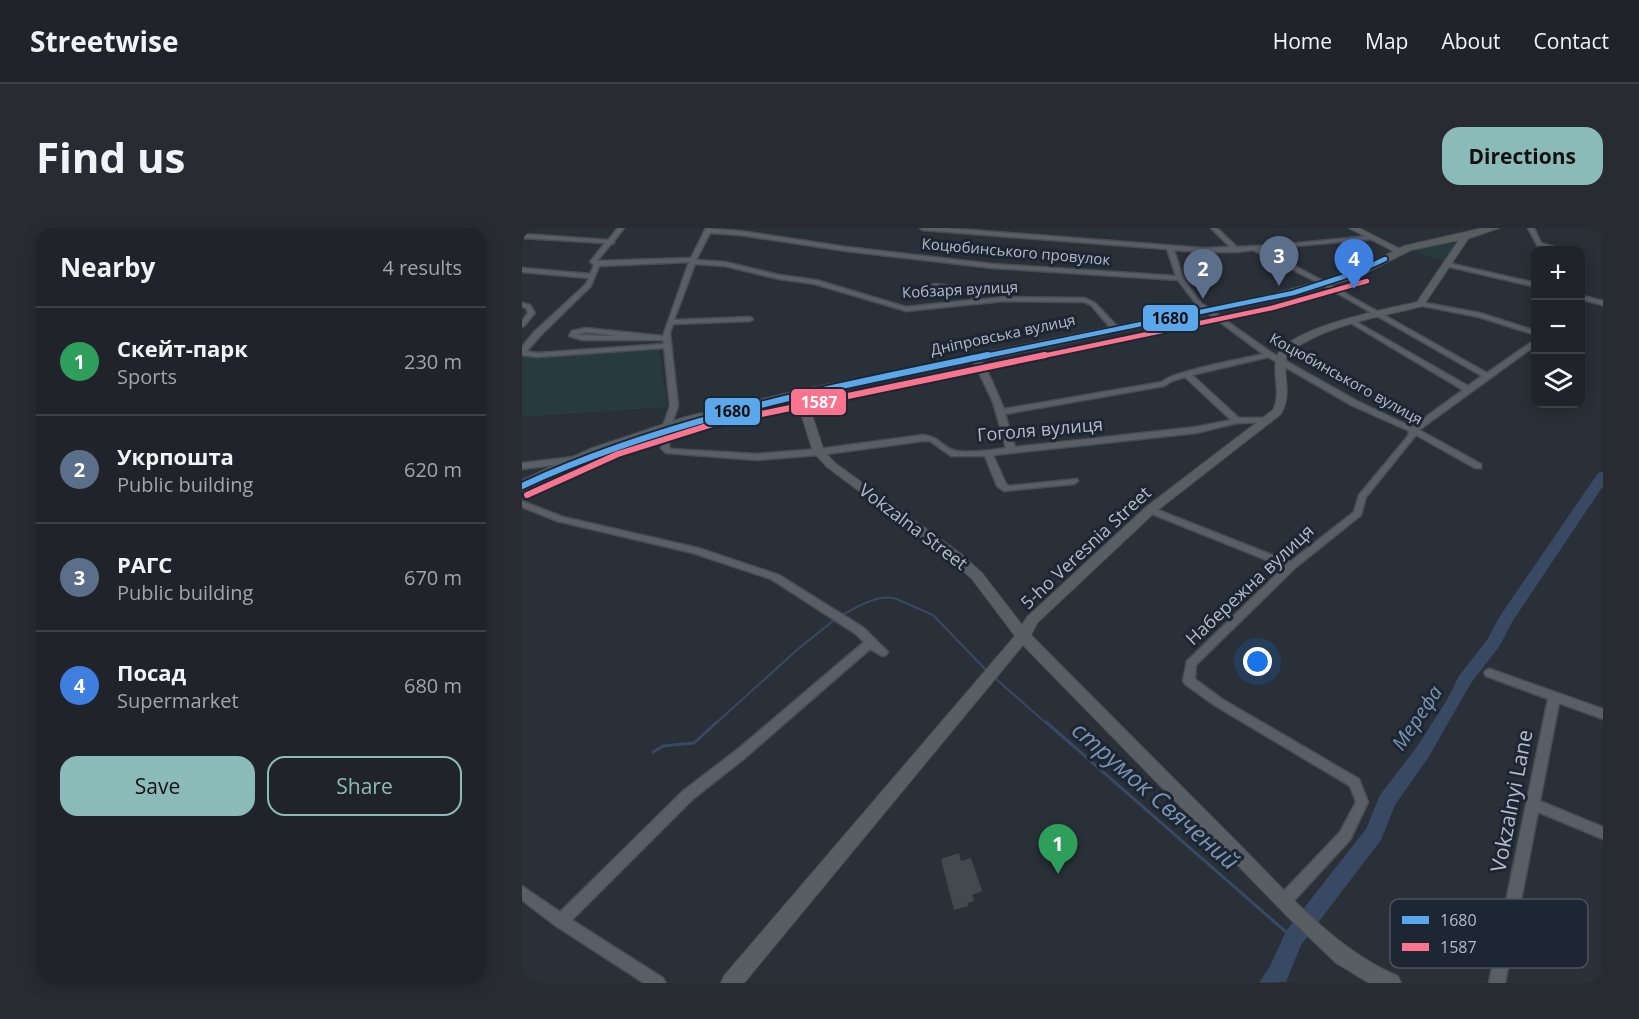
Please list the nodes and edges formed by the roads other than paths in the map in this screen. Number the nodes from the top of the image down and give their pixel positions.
1 (621, 228) edge
2 (923, 228) edge
3 (1214, 228) edge
4 (1353, 228) edge
5 (1494, 228) edge
6 (1531, 228) edge
7 (708, 230) edge
8 (522, 236) edge
9 (1466, 236) junction
10 (1370, 238) junction
11 (612, 242) junction
12 (1546, 246) edge
13 (1170, 248) junction
14 (1256, 249) junction
15 (1237, 250) junction
16 (1400, 251) junction
17 (693, 261) junction
18 (597, 264) junction
19 (1448, 265) junction
20 (522, 270) edge
21 (592, 276) junction
22 (1180, 278) junction
23 (1325, 284) junction
24 (1531, 284) edge
25 (934, 286) dead end
26 (1585, 298) edge
27 (975, 301) junction
28 (1603, 303) edge
29 (1420, 304) junction
30 (522, 305) edge
31 (1208, 310) junction
32 (1379, 315) junction
33 (750, 319) dead end
34 (1351, 321) junction
35 (670, 322) junction
36 (522, 325) edge
37 (1116, 329) junction
38 (1531, 331) edge
39 (651, 338) junction
40 (667, 342) junction
41 (1531, 345) edge
42 (523, 353) edge
43 (1269, 355) junction
44 (976, 358) junction
45 (1281, 363) junction
46 (1186, 374) junction
47 (1487, 376) junction
48 (1467, 389) junction
49 (800, 394) junction
50 (999, 412) junction
51 (1269, 420) junction
52 (1237, 421) junction
53 (667, 426) junction
54 (1413, 430) junction
55 (1011, 450) junction
56 (819, 452) junction
57 (988, 453) junction
58 (574, 460) junction
59 (522, 466) edge
60 (1478, 466) dead end
61 (1074, 481) dead end
62 (522, 486) edge
63 (522, 504) edge
64 (1150, 510) junction
65 (1291, 566) junction
66 (1023, 636) junction
67 (870, 643) junction
68 (882, 652) dead end
69 (1490, 673) dead end
70 (1554, 697) junction
71 (1603, 714) edge
72 (1533, 804) junction
73 (1603, 833) edge
74 (522, 892) edge
75 (1514, 899) edge
76 (1289, 905) junction
77 (561, 921) junction
78 (1500, 968) edge
79 (658, 983) edge
80 (731, 983) edge
81 (1391, 983) edge
82 (1497, 983) edge

1 - 11 street
2 - 13 street
3 - 15 street
4 - 10 street
5 - 9 highway, Дніпровська вулиця
6 - 12 street
7 - 17 street
7 - 22 street, Коцюбинського провулок
8 - 11 street
9 - 16 highway, Дніпровська вулиця
9 - 19 street
10 - 14 street
10 - 16 street
11 - 18 street
13 - 15 street
13 - 22 street, Коцюбинського вулиця
14 - 15 street
14 - 23 street
16 - 23 highway, Дніпровська вулиця
17 - 18 street, Кобзаря вулиця
17 - 27 street, Кобзаря вулиця
17 - 35 street
18 - 21 street
19 - 24 street
19 - 29 street
20 - 21 street
21 - 42 street
22 - 31 street, Коцюбинського вулиця
23 - 31 highway, Дніпровська вулиця
23 - 32 street
25 - 27 street
26 - 28 street
27 - 37 street, Кобзаря вулиця
29 - 32 street
29 - 38 street
30 - 36 street
31 - 37 highway, Дніпровська вулиця
31 - 43 street, Коцюбинського вулиця
32 - 34 street
32 - 47 street
33 - 35 street
34 - 45 street
34 - 48 street
35 - 40 street
37 - 44 highway, Дніпровська вулиця
39 - 39 street
39 - 40 street
40 - 42 street
40 - 53 street
41 - 47 street, Набережна вулиця
43 - 45 street, Коцюбинського вулиця
43 - 46 street
44 - 49 highway, Дніпровська вулиця
44 - 50 street
45 - 51 street, 5-ho Veresnia Street
45 - 54 street, Коцюбинського вулиця
46 - 50 street
46 - 52 street
47 - 48 street, Набережна вулиця
48 - 54 street, Набережна вулиця
49 - 53 highway, Дніпровська вулиця
49 - 56 street
50 - 55 street
51 - 52 street, Гоголя вулиця
51 - 64 street, 5-ho Veresnia Street
52 - 55 street, Гоголя вулиця
53 - 56 street, Гоголя вулиця
53 - 58 highway, Дніпровська вулиця
54 - 60 street, Коцюбинського вулиця
54 - 65 street, Набережна вулиця
55 - 57 street, Гоголя вулиця
56 - 57 street, Гоголя вулиця
56 - 66 street, Vokzalna Street
57 - 61 street
58 - 59 street
58 - 62 highway, Дніпровська вулиця
63 - 67 street
64 - 65 street
64 - 66 street, 5-ho Veresnia Street
65 - 76 street, Набережна вулиця
66 - 76 street, Vokzalna Street
66 - 80 street, 5-ho Veresnia Street
67 - 68 street
67 - 77 street
69 - 70 street
70 - 71 street
70 - 72 street, Vokzalnyi Lane
72 - 73 street
72 - 75 street, Vokzalnyi Lane
74 - 77 street
76 - 81 street, Vokzalna Street
77 - 79 street
78 - 82 street, Vokzalnyi Lane

